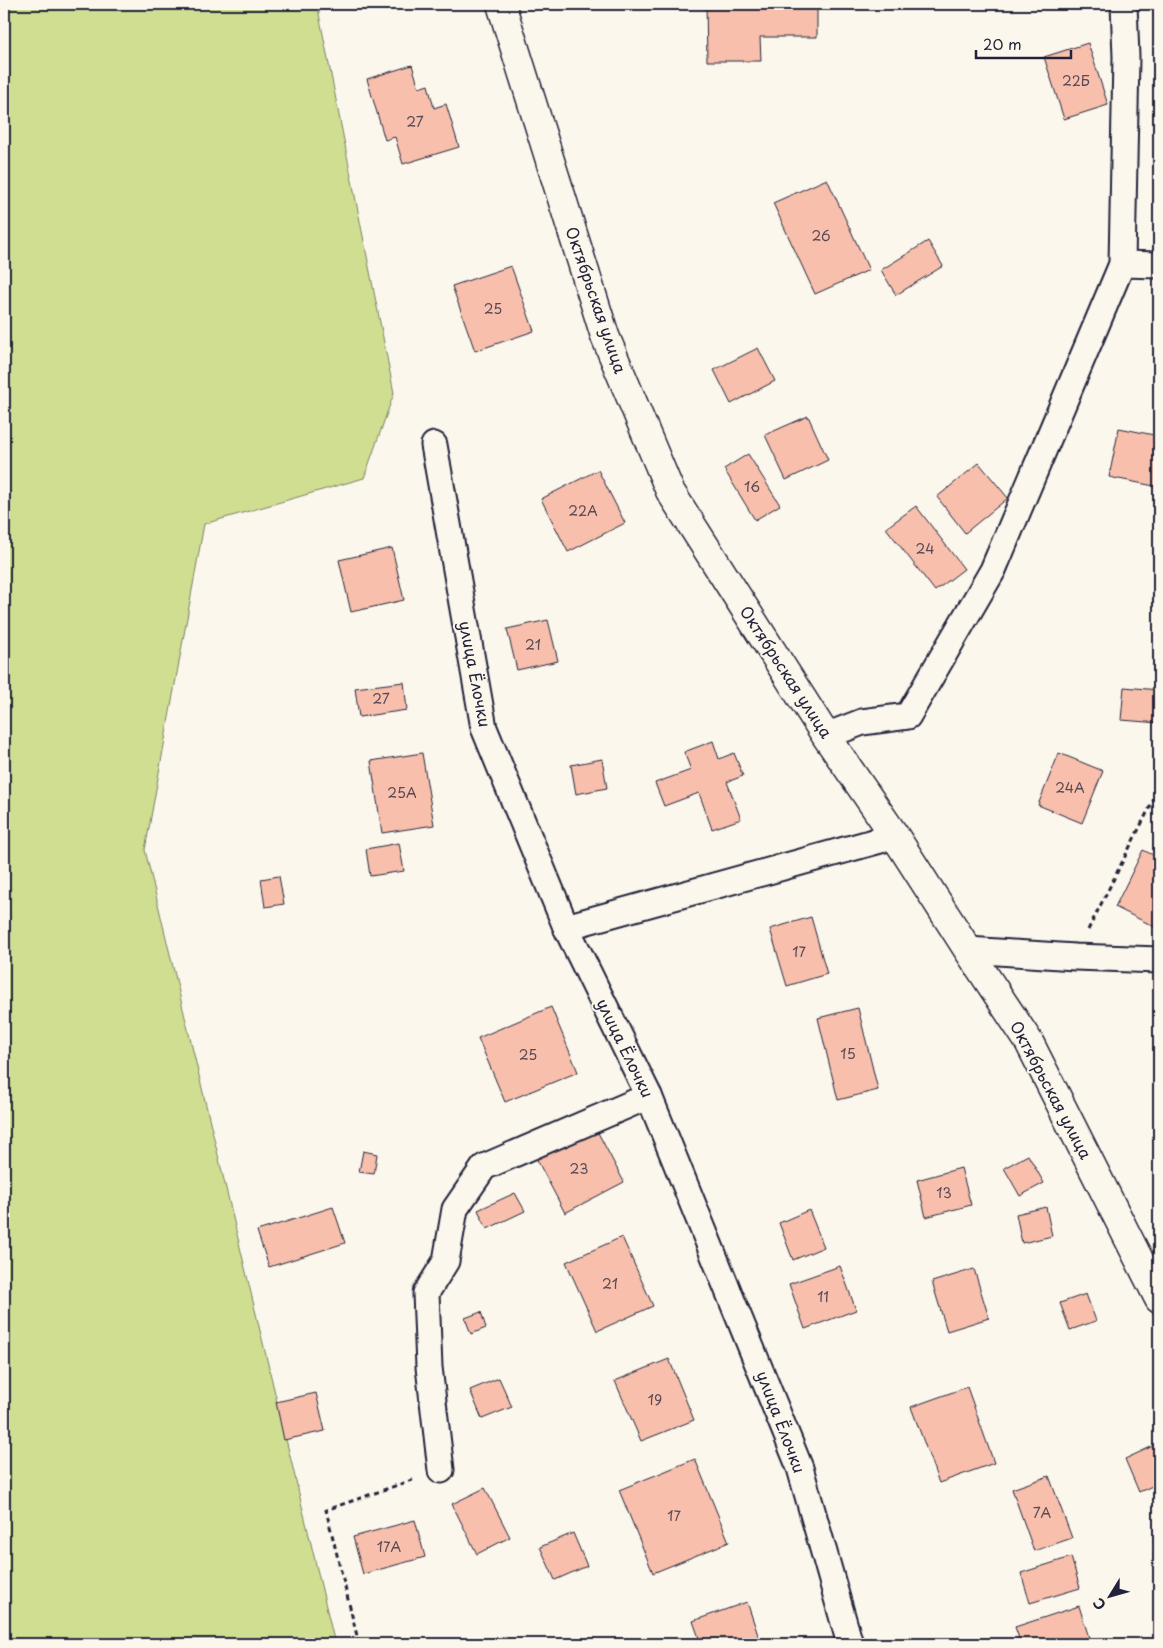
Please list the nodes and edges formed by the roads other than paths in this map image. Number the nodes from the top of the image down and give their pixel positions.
1 (501, 4) edge
2 (1124, 4) edge
3 (1122, 264) junction
4 (1159, 265) edge
5 (434, 445) dead end
6 (826, 736) junction
7 (895, 836) junction
8 (566, 927) junction
9 (968, 950) junction
10 (1159, 960) edge
11 (649, 1096) junction
12 (1159, 1300) edge
13 (441, 1470) road end
14 (850, 1644) edge

1 - 6 street, Октябрьская улица
2 - 3 street
3 - 4 street
3 - 6 street
5 - 8 street, улица Ёлочки
6 - 7 street, Октябрьская улица
7 - 8 street
7 - 9 street, Октябрьская улица
8 - 11 street, улица Ёлочки
9 - 10 street
9 - 12 street, Октябрьская улица
11 - 13 street
11 - 14 street, улица Ёлочки

